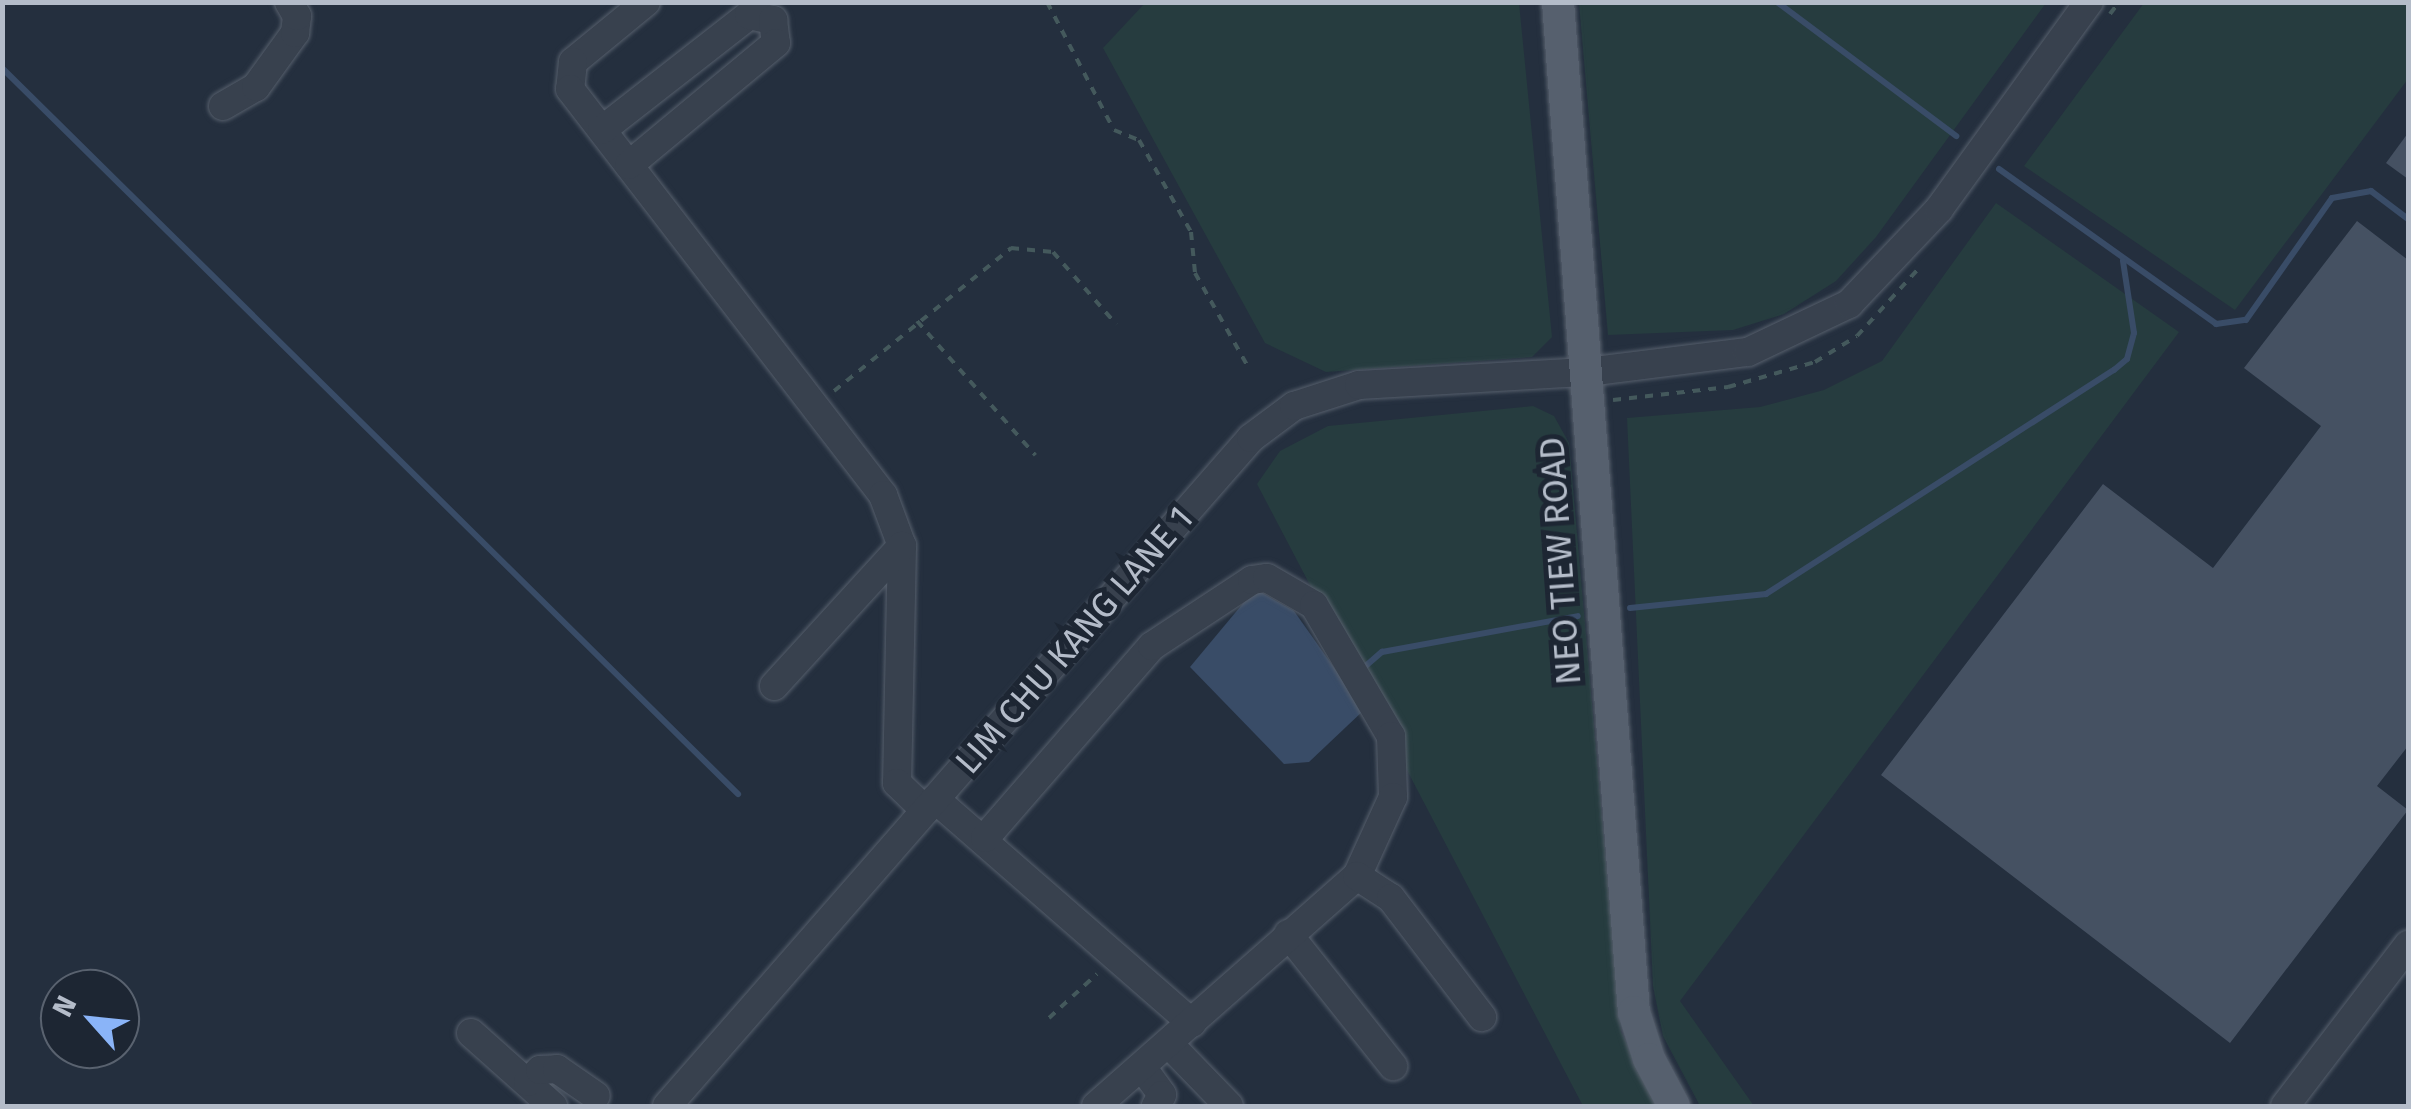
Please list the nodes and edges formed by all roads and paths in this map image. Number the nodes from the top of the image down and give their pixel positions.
1 (289, 2) edge
2 (646, 2) edge
3 (1047, 2) edge
4 (1558, 2) edge
5 (2090, 2) edge
6 (223, 106) dead end
7 (602, 130) junction
8 (629, 165) junction
9 (917, 320) junction
10 (1116, 324) dead end
11 (1248, 365) dead end
12 (1587, 372) junction
13 (815, 407) junction
14 (1035, 455) dead end
15 (902, 546) junction
16 (774, 686) dead end
17 (930, 805) junction
18 (985, 838) junction
19 (1358, 876) junction
20 (1288, 934) junction
21 (2408, 945) edge
22 (1117, 955) junction
23 (1482, 1017) dead end
24 (1049, 1018) dead end
25 (1192, 1023) junction
26 (470, 1033) dead end
27 (1169, 1044) junction
28 (1393, 1066) dead end
29 (1142, 1067) junction
30 (528, 1082) junction
31 (596, 1096) dead end
32 (553, 1106) edge
33 (667, 1106) edge
34 (1096, 1106) edge
35 (1156, 1106) edge
36 (1229, 1106) edge
37 (1674, 1106) edge
38 (2285, 1106) edge

1 - 6 street
2 - 7 street
3 - 11 path
4 - 12 main road, NEO TIEW ROAD
5 - 12 street, LIM CHU KANG LANE 1
7 - 8 street
7 - 8 street
8 - 13 street
9 - 10 path
9 - 13 path
9 - 14 path
12 - 17 street, LIM CHU KANG LANE 1
12 - 37 main road, NEO TIEW ROAD
13 - 15 street
15 - 16 street
15 - 17 street
17 - 18 street
17 - 33 street, LIM CHU KANG LANE 1
18 - 19 street
18 - 22 street
19 - 20 street
19 - 23 street
20 - 25 street
20 - 28 street
21 - 38 street
22 - 24 path
22 - 25 street
25 - 27 street
26 - 30 street
27 - 29 street
27 - 36 street
29 - 34 street
29 - 35 street
30 - 31 street
30 - 32 street

